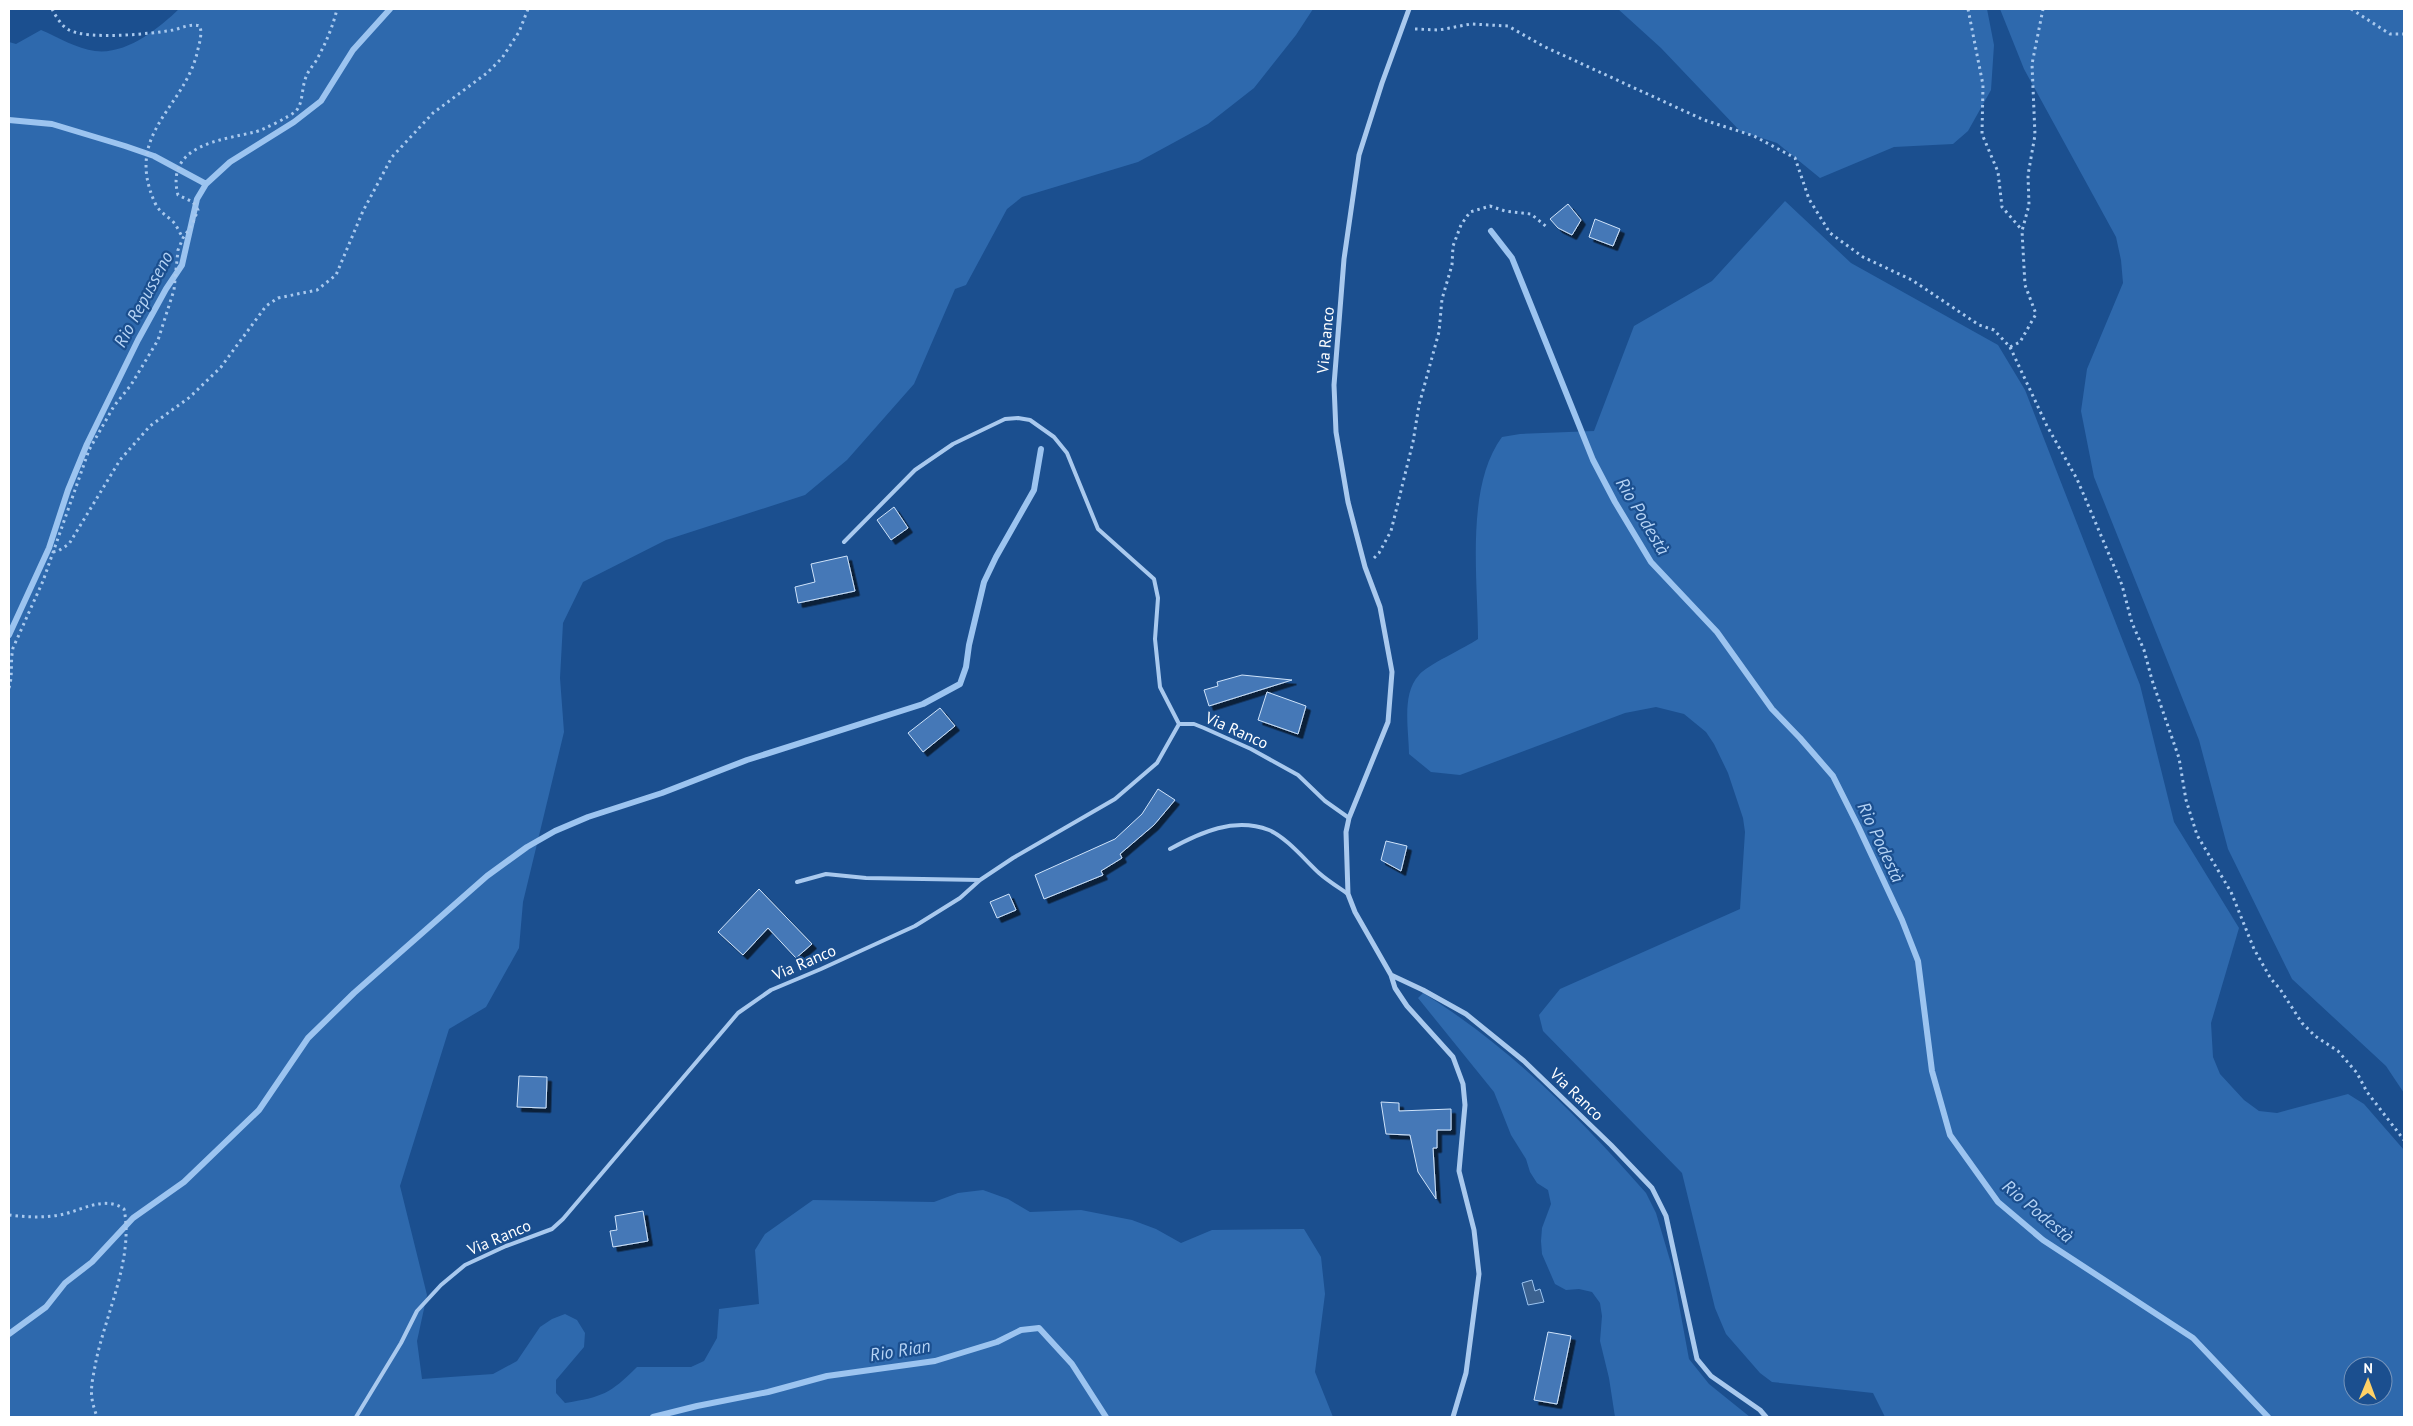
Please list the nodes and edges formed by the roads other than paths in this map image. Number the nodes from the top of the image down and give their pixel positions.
1 (1409, 9) edge
2 (844, 542) dead end
3 (1179, 724) junction
4 (1349, 818) junction
5 (1170, 849) dead end
6 (980, 880) junction
7 (797, 882) dead end
8 (1348, 894) junction
9 (1391, 975) junction
10 (356, 1417) edge
11 (1453, 1417) edge
12 (1766, 1417) edge

1 - 4 street, Via Ranco
2 - 3 lane
3 - 4 lane, Via Ranco
3 - 6 lane, Via Ranco
4 - 8 street, Via Ranco
5 - 8 lane
6 - 7 lane
6 - 10 lane, Via Ranco
8 - 9 street, Via Ranco
9 - 11 street
9 - 12 street, Via Ranco

